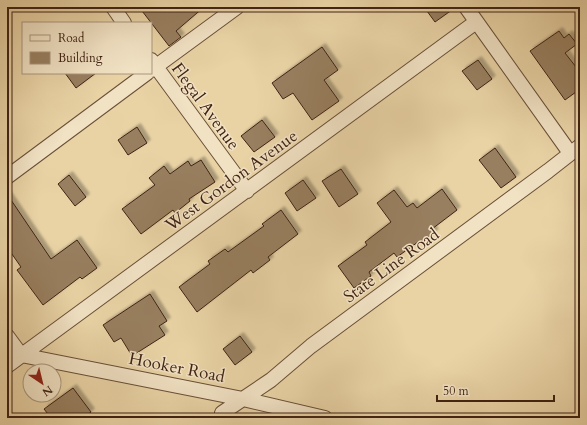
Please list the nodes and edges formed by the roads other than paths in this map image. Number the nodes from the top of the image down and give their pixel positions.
1 (113, 7) edge
2 (237, 7) edge
3 (466, 7) edge
4 (123, 22) edge
5 (476, 22) junction
6 (152, 67) edge
7 (152, 69) edge
8 (143, 74) edge
9 (575, 149) edge
10 (7, 177) edge
11 (247, 191) junction
12 (7, 336) edge
13 (21, 355) junction
14 (7, 366) edge
15 (243, 399) junction
16 (224, 415) edge
17 (325, 418) edge

1 - 4 street
2 - 6 street
3 - 5 street
5 - 9 street
5 - 11 street, West Gordon Avenue
7 - 11 street, Flegal Avenue
8 - 10 street
9 - 15 street, State Line Road
11 - 13 street, West Gordon Avenue
12 - 13 street
13 - 14 street, West Gordon Avenue
13 - 15 street, Hooker Road
15 - 16 street, State Line Road
15 - 17 street, Hooker Road

